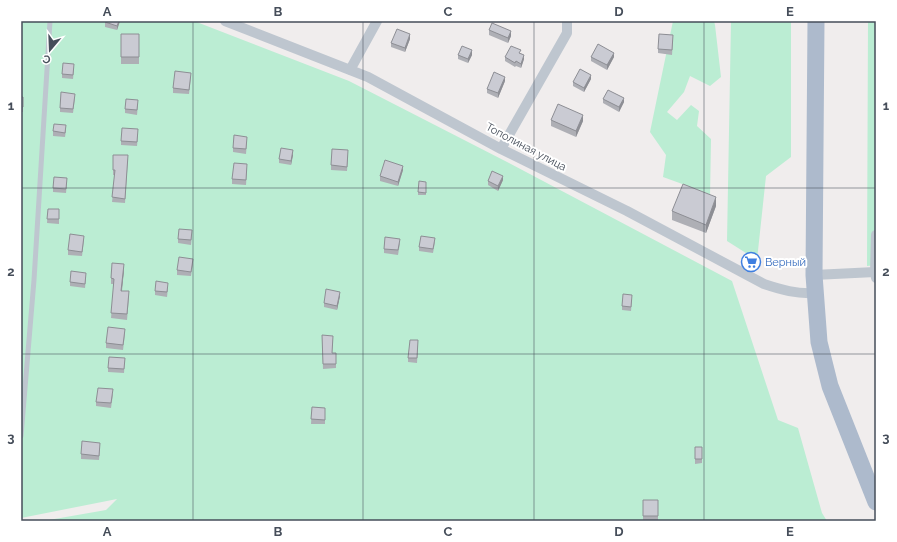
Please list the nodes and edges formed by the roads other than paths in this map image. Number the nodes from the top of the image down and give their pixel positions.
1 (50, 21) edge
2 (225, 21) edge
3 (376, 21) edge
4 (567, 21) edge
5 (816, 21) edge
6 (350, 70) junction
7 (501, 149) junction
8 (876, 235) edge
9 (814, 275) junction
10 (876, 275) edge
11 (815, 293) junction
12 (21, 436) edge
13 (876, 502) edge

1 - 12 lane
2 - 6 street, Тополиная улица
3 - 6 street
4 - 7 street
5 - 9 main road
6 - 7 street, Тополиная улица
7 - 11 street, Тополиная улица
8 - 10 street
9 - 10 street
9 - 11 main road
11 - 13 main road

